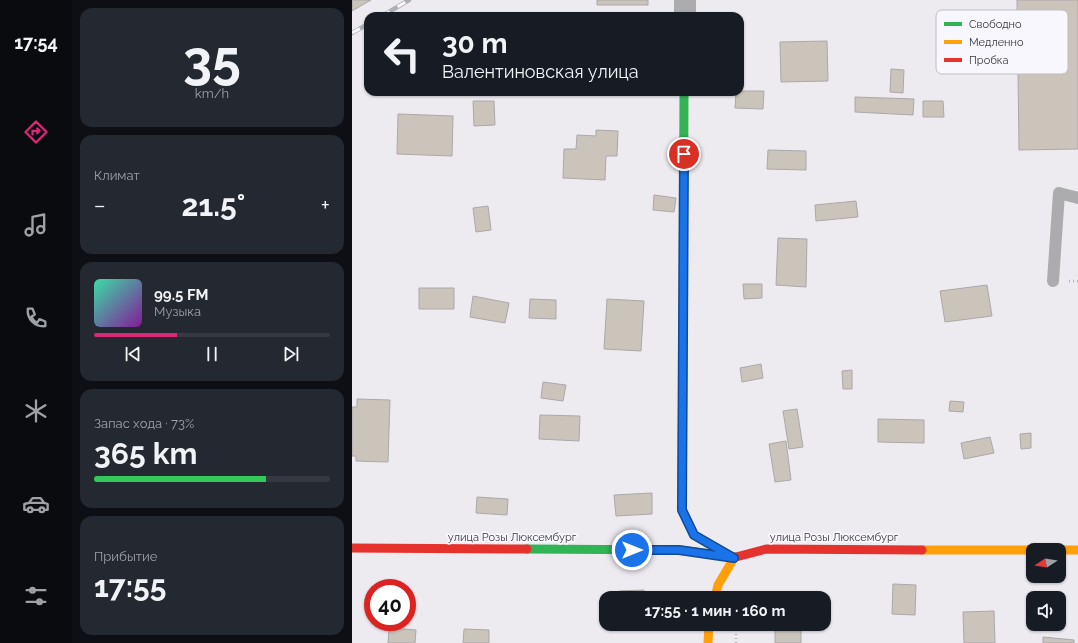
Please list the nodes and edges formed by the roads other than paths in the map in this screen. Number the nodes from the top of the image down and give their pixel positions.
1 (685, 0) edge
2 (685, 12) edge
3 (684, 96) edge
4 (1078, 198) edge
5 (1053, 281) dead end
6 (352, 548) edge
7 (1078, 550) edge
8 (734, 558) junction
9 (717, 591) edge
10 (709, 631) edge
11 (708, 643) edge

1 - 2 street
3 - 8 street
4 - 5 lane
6 - 8 street, улица Розы Люксембург
7 - 8 street, улица Розы Люксембург
8 - 9 street
10 - 11 street

